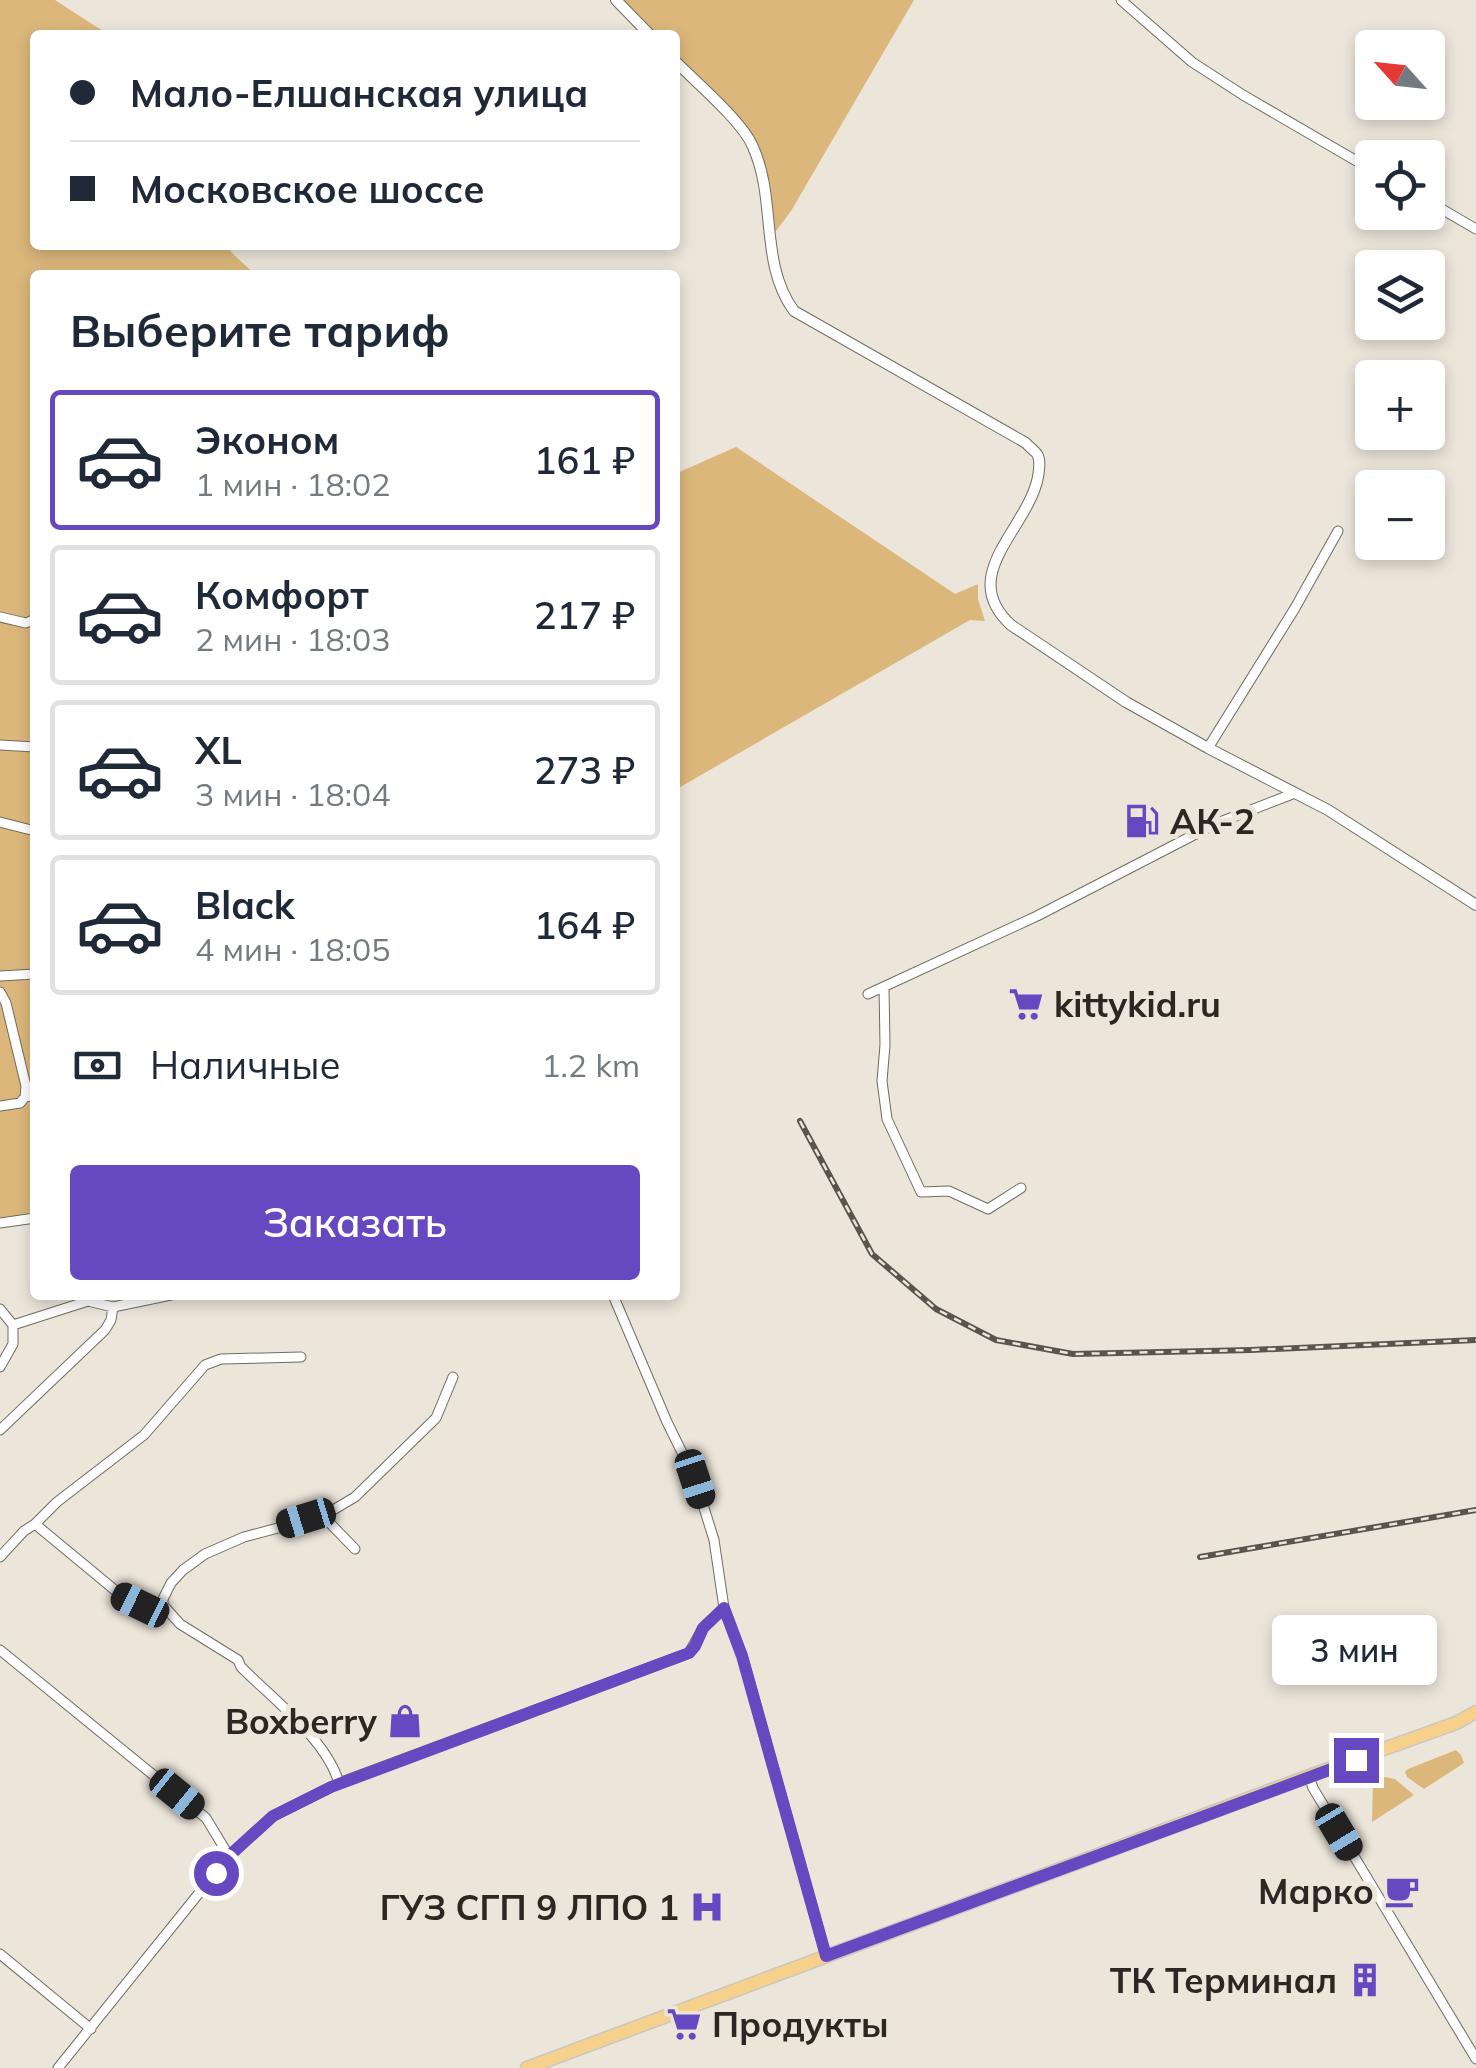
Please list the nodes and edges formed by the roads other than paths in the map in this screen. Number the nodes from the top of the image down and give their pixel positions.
1 (616, 0) edge
2 (1120, 0) edge
3 (645, 30) edge
4 (680, 66) edge
5 (1355, 160) edge
6 (1445, 211) edge
7 (1476, 228) edge
8 (1338, 530) dead end
9 (0, 617) edge
10 (30, 621) edge
11 (0, 745) edge
12 (30, 746) edge
13 (1208, 748) junction
14 (1295, 794) junction
15 (0, 822) edge
16 (30, 830) edge
17 (1476, 904) edge
18 (30, 974) edge
19 (0, 976) edge
20 (884, 986) junction
21 (0, 992) edge
22 (868, 994) dead end
23 (27, 1098) edge
24 (0, 1106) edge
25 (1021, 1188) dead end
26 (30, 1219) edge
27 (0, 1222) edge
28 (147, 1300) edge
29 (615, 1300) edge
30 (113, 1307) junction
31 (0, 1309) edge
32 (13, 1325) junction
33 (301, 1356) dead end
34 (0, 1367) edge
35 (453, 1377) dead end
36 (0, 1430) edge
37 (323, 1516) junction
38 (35, 1524) junction
39 (355, 1549) dead end
40 (0, 1557) edge
41 (163, 1606) junction
42 (724, 1608) junction
43 (0, 1650) edge
44 (1476, 1712) edge
45 (1309, 1776) junction
46 (339, 1783) junction
47 (229, 1856) junction
48 (0, 1954) edge
49 (826, 1956) junction
50 (91, 2029) junction
51 (1476, 2060) edge
52 (58, 2068) edge
53 (527, 2068) edge

1 - 3 street
2 - 5 street
4 - 13 street
6 - 7 street
8 - 13 street
9 - 10 street
11 - 12 street
13 - 14 street
14 - 17 street
14 - 20 street
15 - 16 street
18 - 19 street
20 - 22 street
20 - 25 street
21 - 23 street
23 - 24 street
26 - 27 street
28 - 30 street
29 - 42 street
30 - 32 street
30 - 36 street
31 - 32 street
32 - 34 street
33 - 38 street
35 - 37 street
37 - 39 street
37 - 41 street
38 - 40 street
38 - 41 street
41 - 46 street
42 - 46 street
42 - 49 street
43 - 47 street
44 - 45 main road
45 - 49 main road
45 - 51 street
46 - 47 street
47 - 50 street
48 - 50 street
49 - 53 main road
50 - 52 street

